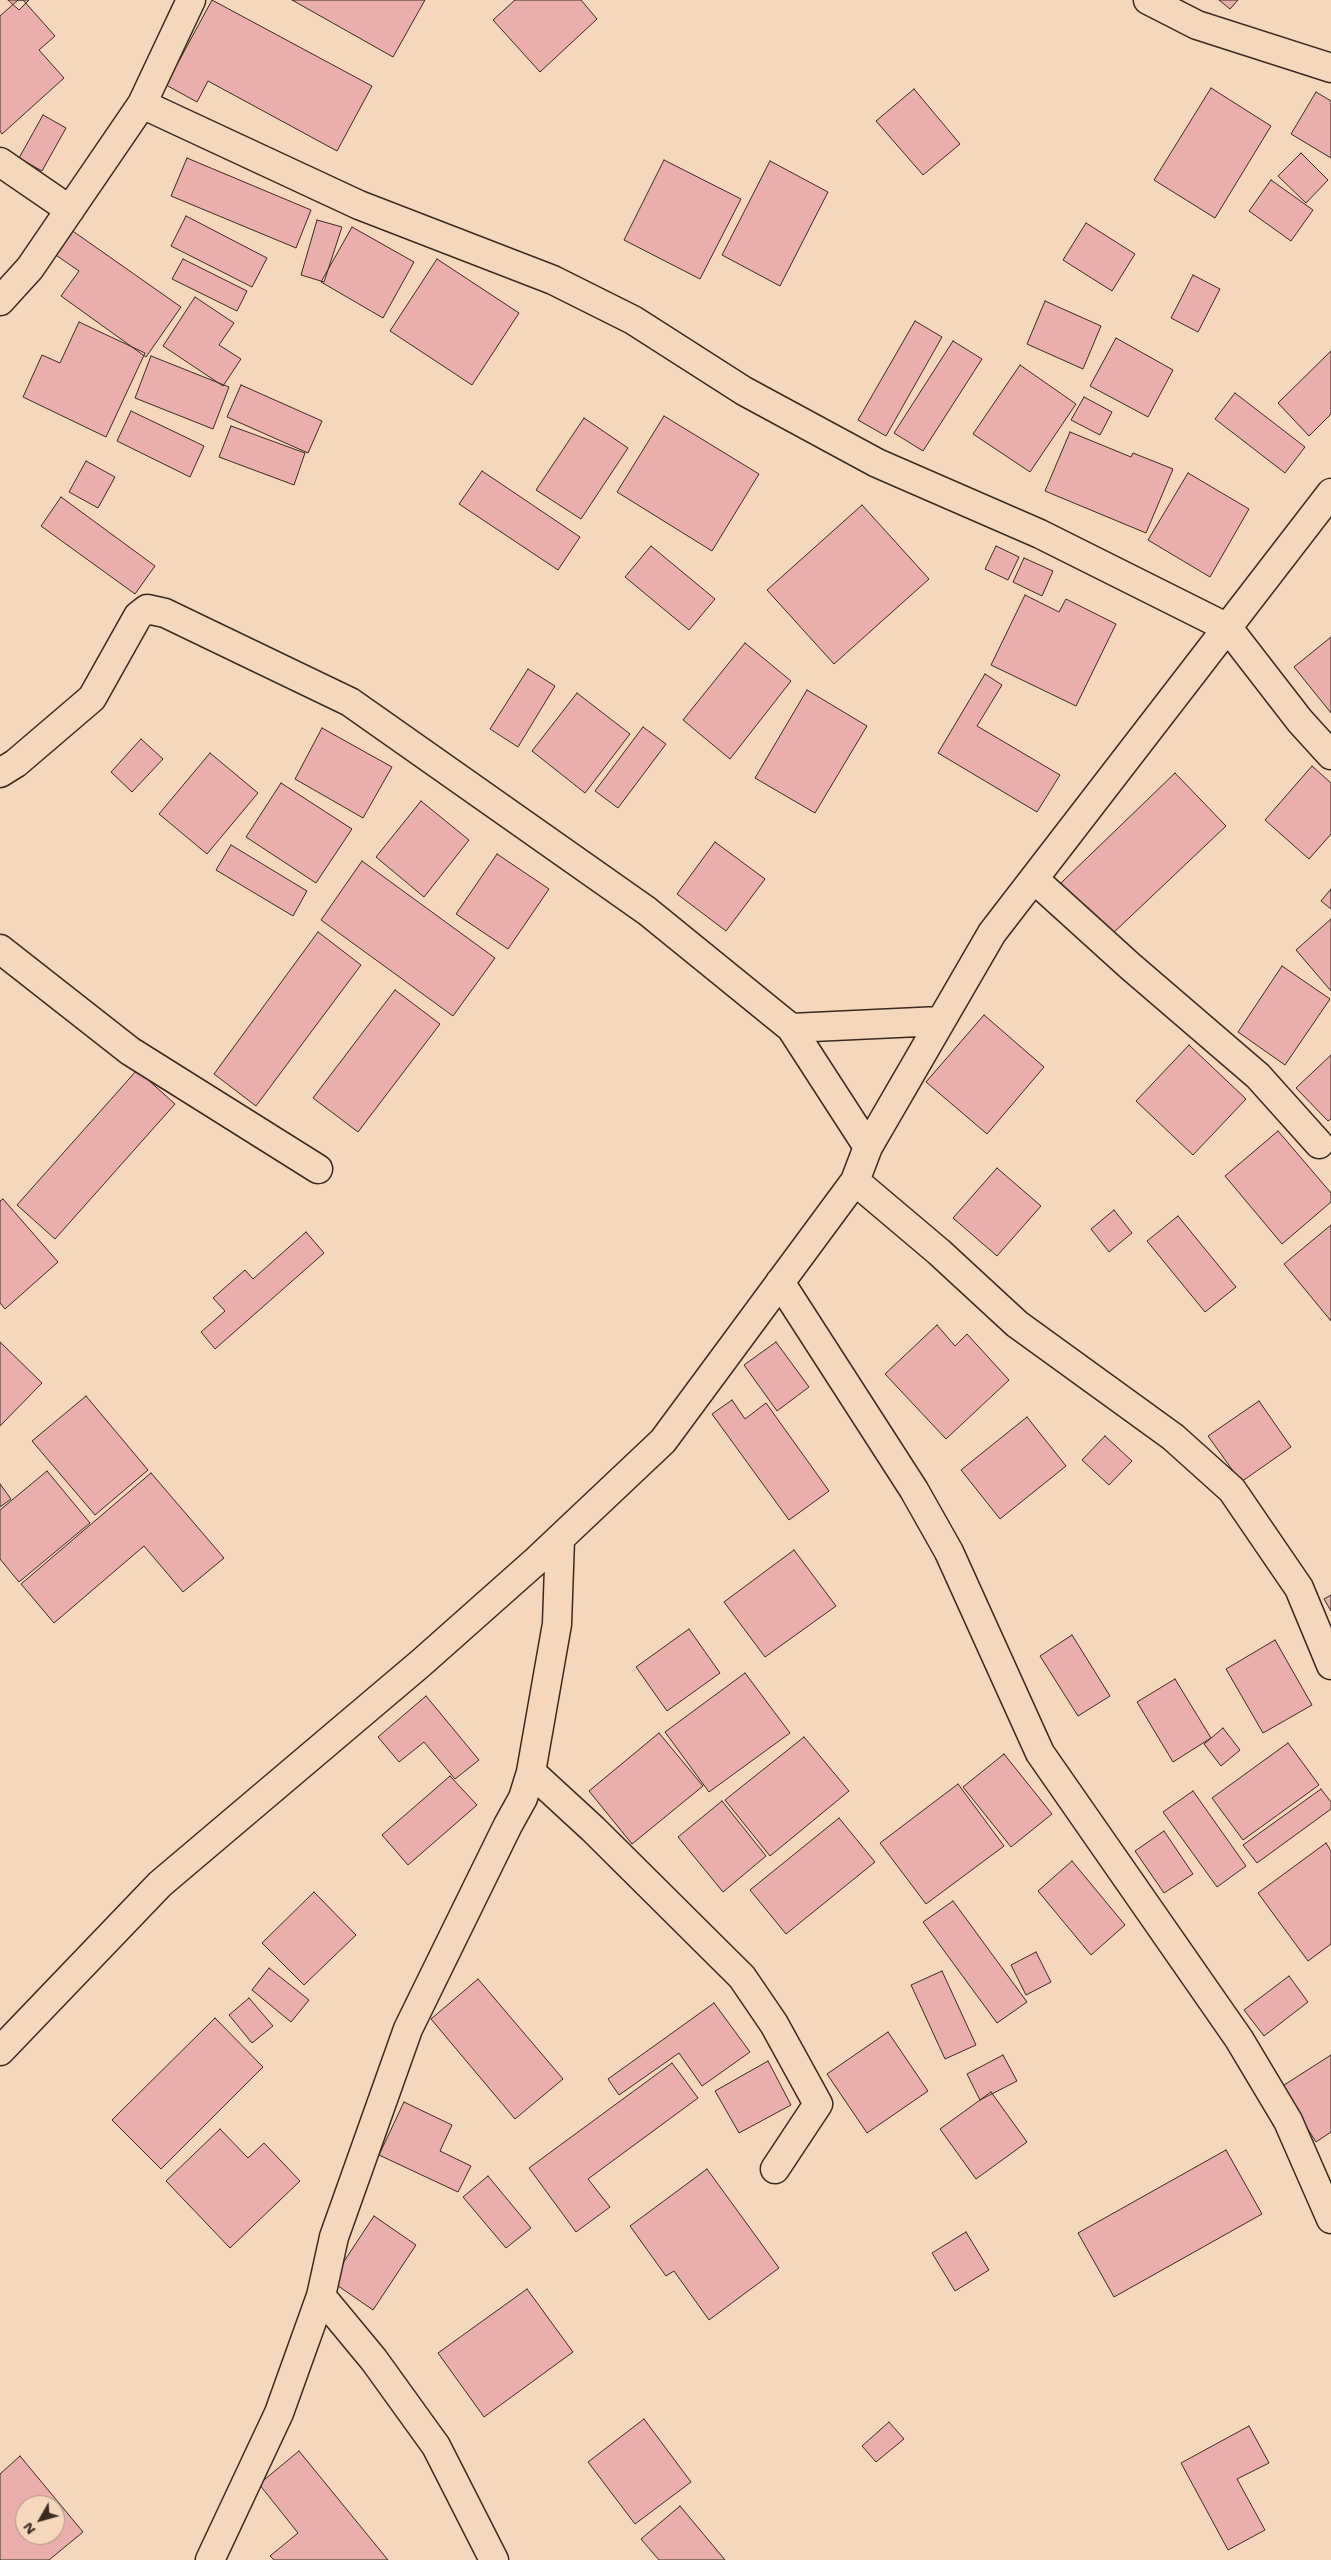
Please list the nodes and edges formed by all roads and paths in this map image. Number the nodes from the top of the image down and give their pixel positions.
1 (191, 0) edge
2 (1148, 0) edge
3 (1331, 68) edge
4 (142, 104) junction
5 (0, 162) edge
6 (70, 210) junction
7 (0, 301) edge
8 (1331, 493) edge
9 (1228, 628) junction
10 (1331, 755) edge
11 (0, 773) edge
12 (1034, 879) junction
13 (0, 949) edge
14 (940, 1021) junction
15 (791, 1028) junction
16 (1319, 1144) dead end
17 (868, 1147) junction
18 (318, 1169) dead end
19 (855, 1182) junction
20 (780, 1282) junction
21 (560, 1539) junction
22 (1331, 1666) edge
23 (531, 1772) junction
24 (0, 2050) edge
25 (775, 2169) dead end
26 (1331, 2219) edge
27 (321, 2296) junction
28 (210, 2560) edge
29 (494, 2560) edge

1 - 4 street
2 - 3 street
4 - 6 street
4 - 9 street
5 - 6 street
6 - 7 street
8 - 9 street
9 - 10 street
9 - 12 street
11 - 15 street
12 - 14 street
12 - 16 street
13 - 18 street
14 - 15 street
14 - 17 street
15 - 17 street
17 - 19 street
19 - 20 street
19 - 22 street
20 - 21 street
20 - 26 street
21 - 23 street
21 - 24 street
23 - 25 street
23 - 27 street
27 - 28 street
27 - 29 street

